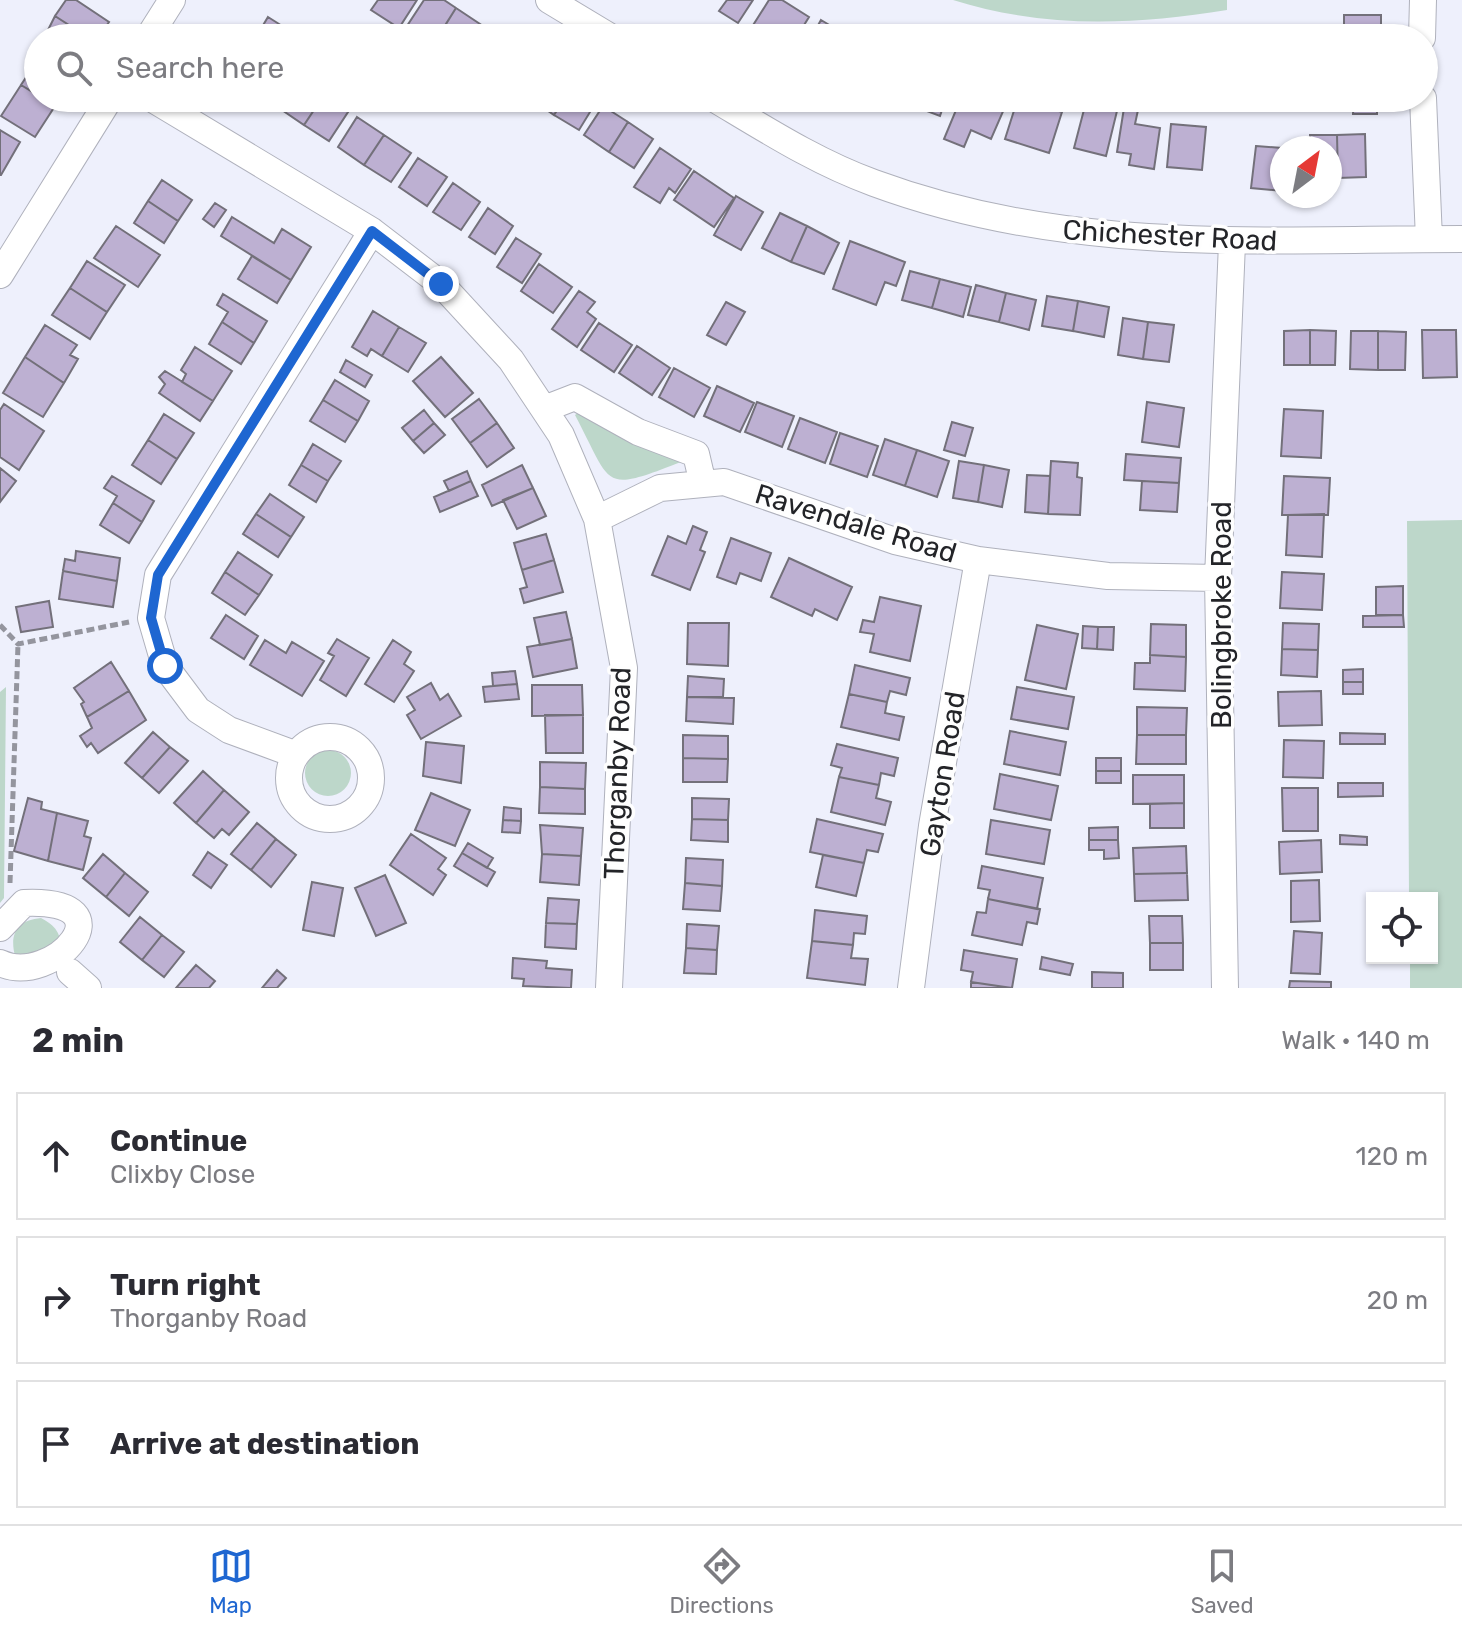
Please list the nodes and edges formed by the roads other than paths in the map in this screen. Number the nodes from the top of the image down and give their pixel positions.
1 (172, 0) edge
2 (549, 0) edge
3 (1423, 0) edge
4 (157, 24) edge
5 (589, 24) edge
6 (1422, 24) edge
7 (101, 112) edge
8 (174, 112) edge
9 (736, 112) edge
10 (1424, 112) edge
11 (372, 231) junction
12 (1429, 239) junction
13 (1462, 239) edge
14 (1232, 243) junction
15 (0, 275) edge
16 (544, 409) junction
17 (703, 484) junction
18 (597, 519) junction
19 (978, 560) junction
20 (1218, 578) junction
21 (294, 754) dead end
22 (6, 921) edge
23 (0, 963) edge
24 (79, 980) edge
25 (609, 988) edge
26 (911, 988) edge
27 (1225, 988) edge

1 - 4 street
2 - 5 street
3 - 6 street
7 - 15 street
8 - 11 street, Thorganby Road
9 - 14 street, Chichester Road
10 - 12 street
11 - 16 street, Thorganby Road
11 - 21 street
12 - 13 street, Chichester Road
12 - 14 street, Chichester Road
14 - 20 street, Bolingbroke Road
16 - 17 street
16 - 18 street, Thorganby Road
17 - 18 street, Ravendale Road
17 - 19 street, Ravendale Road
18 - 25 street, Thorganby Road
19 - 20 street, Ravendale Road
19 - 26 street, Gayton Road
20 - 27 street, Bolingbroke Road
22 - 24 street
23 - 24 street

